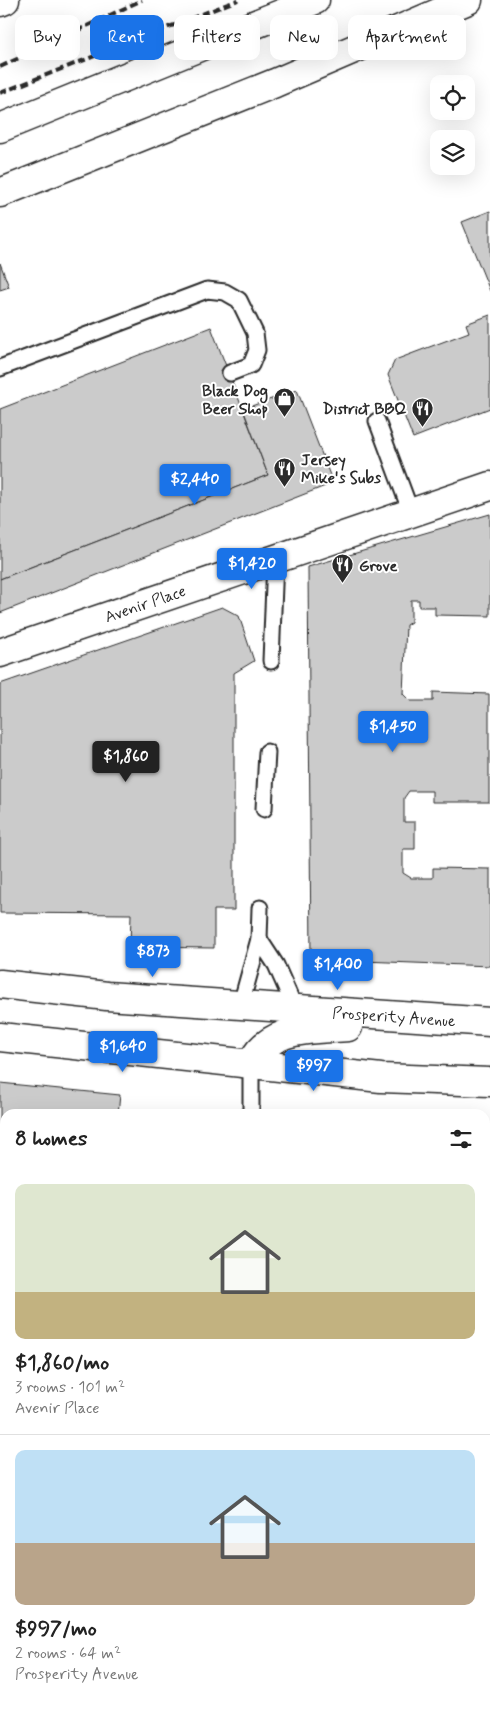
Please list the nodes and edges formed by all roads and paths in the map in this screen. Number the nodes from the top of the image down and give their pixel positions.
1 (5, 0) edge
2 (315, 0) edge
3 (468, 0) edge
4 (0, 2) edge
5 (0, 128) edge
6 (0, 192) edge
7 (0, 368) edge
8 (230, 373) dead end
9 (377, 421) dead end
10 (490, 486) edge
11 (412, 514) junction
12 (275, 560) junction
13 (0, 653) edge
14 (271, 661) dead end
15 (267, 752) dead end
16 (264, 809) dead end
17 (260, 908) dead end
18 (259, 939) junction
19 (0, 984) edge
20 (242, 1004) junction
21 (304, 1010) junction
22 (430, 1019) junction
23 (490, 1022) edge
24 (0, 1037) edge
25 (251, 1064) junction
26 (490, 1082) edge
27 (251, 1109) edge

1 - 4 main road
2 - 5 main road
3 - 6 main road
7 - 8 lane
9 - 11 lane
10 - 11 main road, Avenir Place
11 - 12 main road, Avenir Place
12 - 13 main road, Avenir Place
12 - 14 lane
15 - 16 lane
17 - 18 lane
18 - 20 lane
18 - 21 lane
19 - 20 main road, Prosperity Avenue
20 - 21 main road, Prosperity Avenue
21 - 22 main road, Prosperity Avenue
22 - 23 main road, Prosperity Avenue
22 - 25 main road
24 - 25 main road
25 - 26 main road
25 - 27 lane

